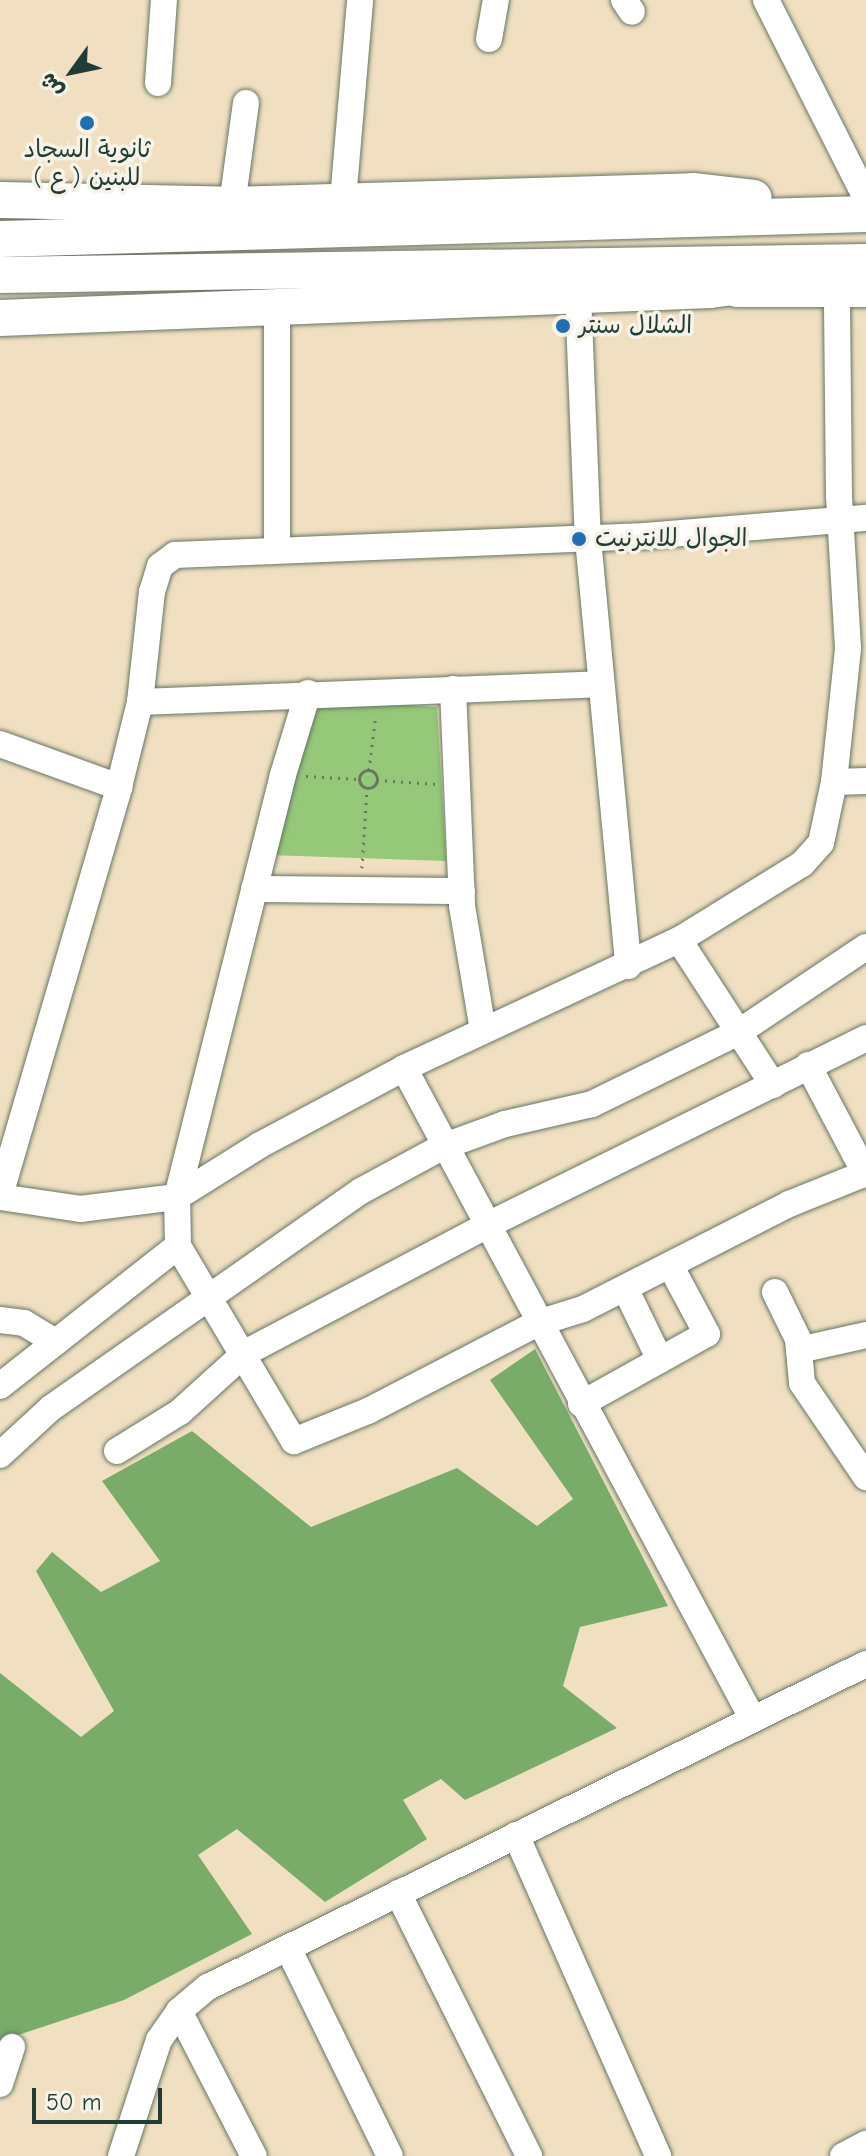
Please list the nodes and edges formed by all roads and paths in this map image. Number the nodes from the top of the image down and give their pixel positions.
1 (164, 0) edge
2 (360, 0) edge
3 (496, 0) edge
4 (766, 0) edge
5 (489, 39) dead end
6 (158, 83) dead end
7 (246, 103) dead end
8 (0, 182) edge
9 (0, 200) edge
10 (343, 200) junction
11 (72, 203) junction
12 (232, 205) junction
13 (864, 209) edge
14 (0, 239) edge
15 (0, 275) edge
16 (857, 277) edge
17 (578, 294) junction
18 (277, 303) junction
19 (0, 318) edge
20 (866, 518) edge
21 (840, 519) junction
22 (588, 539) junction
23 (277, 549) junction
24 (857, 648) edge
25 (600, 684) junction
26 (453, 689) junction
27 (308, 693) junction
28 (379, 693) junction
29 (140, 702) junction
30 (0, 744) edge
31 (369, 770) junction
32 (283, 775) junction
33 (358, 779) junction
34 (377, 780) junction
35 (866, 781) edge
36 (834, 782) junction
37 (453, 785) junction
38 (119, 787) junction
39 (367, 788) junction
40 (254, 889) junction
41 (361, 890) junction
42 (462, 891) junction
43 (679, 940) junction
44 (866, 947) edge
45 (628, 966) junction
46 (483, 1030) junction
47 (739, 1032) junction
48 (866, 1038) edge
49 (808, 1065) junction
50 (404, 1068) junction
51 (773, 1085) junction
52 (442, 1147) junction
53 (866, 1174) edge
54 (0, 1196) edge
55 (177, 1197) junction
56 (488, 1225) junction
57 (178, 1246) junction
58 (670, 1265) junction
59 (625, 1288) junction
60 (775, 1292) dead end
61 (209, 1295) junction
62 (0, 1320) edge
63 (538, 1323) junction
64 (866, 1335) edge
65 (56, 1342) junction
66 (799, 1350) junction
67 (245, 1353) junction
68 (660, 1360) junction
69 (0, 1386) edge
70 (581, 1404) junction
71 (117, 1451) dead end
72 (0, 1455) edge
73 (866, 1477) edge
74 (866, 1664) edge
75 (751, 1716) junction
76 (516, 1835) junction
77 (398, 1893) junction
78 (289, 1950) junction
79 (179, 2011) junction
80 (12, 2047) dead end
81 (0, 2084) edge
82 (866, 2144) edge
83 (121, 2156) edge
84 (254, 2156) edge
85 (390, 2156) edge
86 (529, 2156) edge
87 (658, 2156) edge
88 (843, 2156) edge

1 - 6 street
2 - 10 street
3 - 5 street
4 - 13 street
7 - 12 street
8 - 11 highway
9 - 11 highway
10 - 12 highway
10 - 13 highway
11 - 12 highway
13 - 14 highway
15 - 16 highway
16 - 17 highway
16 - 21 street
17 - 18 highway
17 - 22 street
18 - 19 highway
18 - 23 street
20 - 21 street
21 - 22 street
21 - 24 street
22 - 23 street
22 - 25 street
23 - 29 street
24 - 36 street
25 - 26 street
25 - 45 street
26 - 28 street
26 - 37 street
27 - 28 street
27 - 29 street
27 - 32 street
28 - 31 path
29 - 38 street
30 - 38 street
31 - 33 path
31 - 34 path
32 - 33 path
32 - 40 street
33 - 39 path
34 - 37 path
34 - 39 path
35 - 36 street
36 - 43 street
37 - 42 street
38 - 54 street
39 - 41 path
40 - 41 street
40 - 55 street
41 - 42 street
42 - 46 street
43 - 45 street
43 - 47 street
44 - 47 street
45 - 46 street
46 - 50 street
47 - 51 street
47 - 52 street
48 - 49 street
49 - 51 street
49 - 53 street
50 - 52 street
50 - 55 street
51 - 56 street
52 - 56 street
52 - 61 street
53 - 58 street
54 - 55 street
55 - 57 street
56 - 63 street
56 - 67 street
57 - 61 street
57 - 65 street
58 - 59 street
58 - 68 street
59 - 63 street
59 - 68 street
60 - 66 street
61 - 67 street
61 - 72 street
62 - 65 street
63 - 67 street
63 - 70 street
64 - 66 street
65 - 69 street
66 - 73 street
67 - 71 street
68 - 70 street
70 - 75 street
74 - 75 street
75 - 76 street
76 - 77 street
76 - 87 street
77 - 78 street
77 - 86 street
78 - 79 street
78 - 85 street
79 - 83 street
79 - 84 street
80 - 81 street
82 - 88 street

